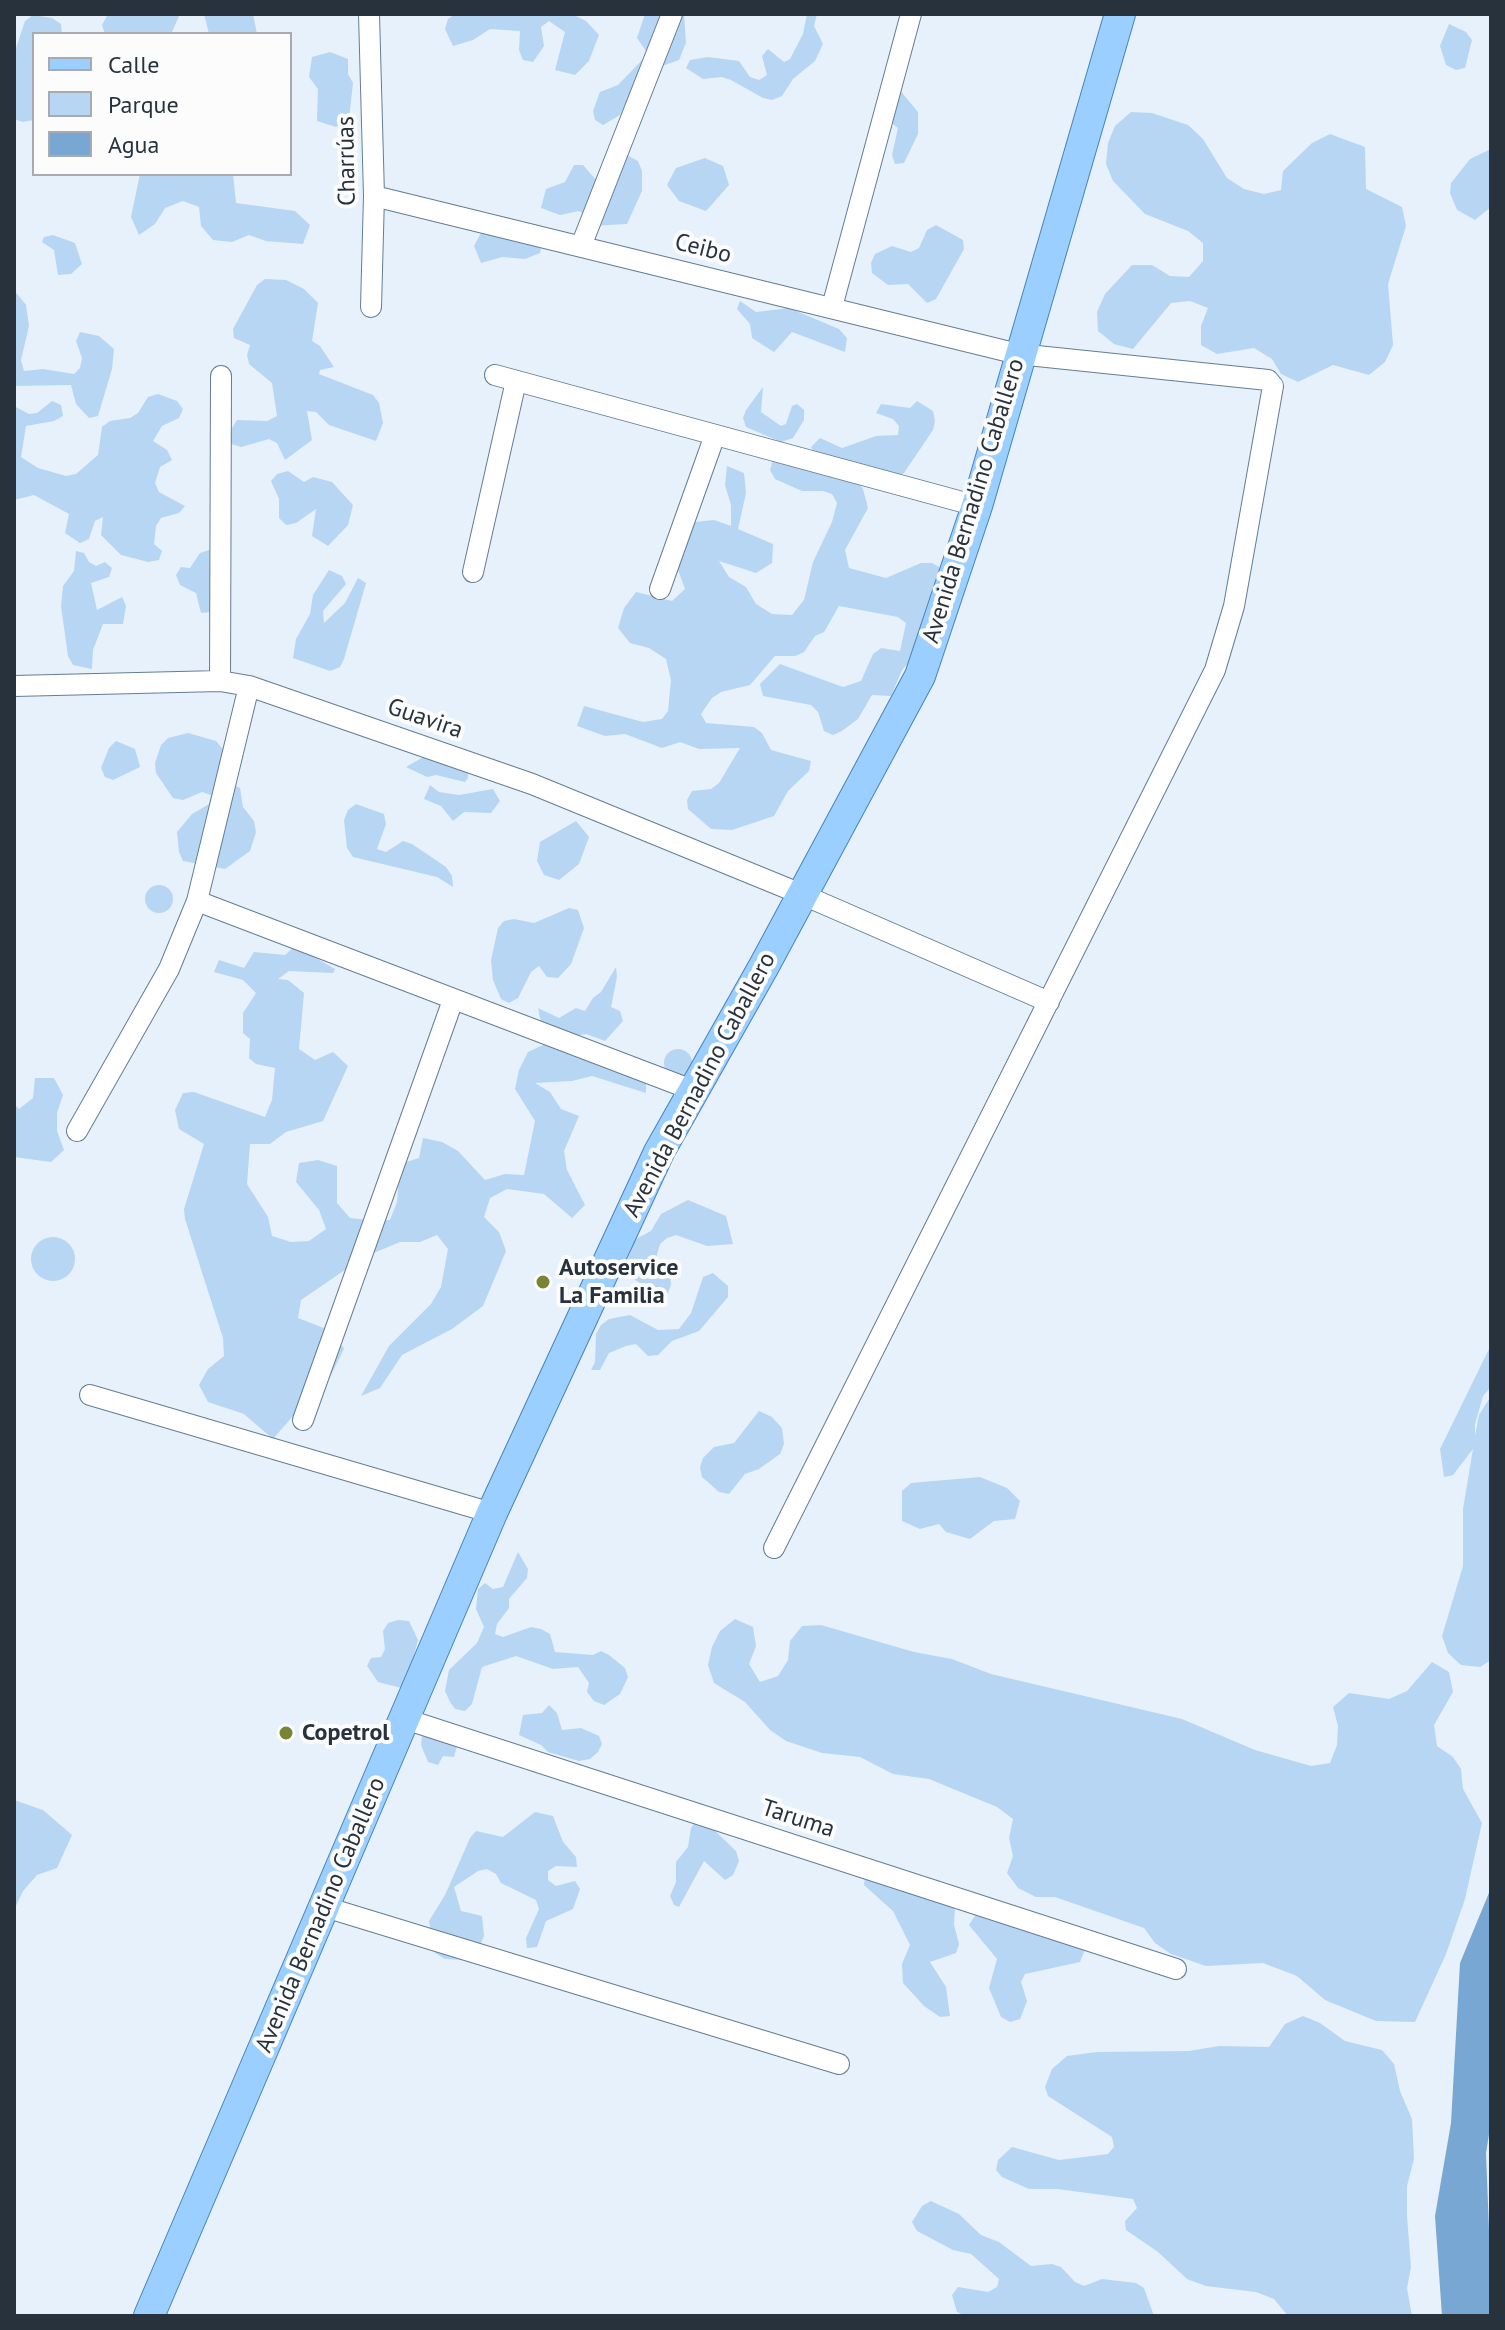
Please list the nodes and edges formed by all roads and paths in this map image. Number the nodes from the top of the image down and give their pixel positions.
1 (369, 14) edge
2 (672, 14) edge
3 (911, 14) edge
4 (1120, 14) edge
5 (374, 196) junction
6 (581, 246) junction
7 (371, 307) dead end
8 (832, 307) junction
9 (1018, 354) junction
10 (495, 375) dead end
11 (221, 376) dead end
12 (516, 381) junction
13 (715, 435) junction
14 (977, 506) junction
15 (473, 572) dead end
16 (660, 589) dead end
17 (220, 681) junction
18 (14, 686) edge
19 (249, 686) junction
20 (801, 894) junction
21 (197, 901) junction
22 (453, 1000) junction
23 (1049, 1002) junction
24 (695, 1091) junction
25 (77, 1131) dead end
26 (90, 1395) dead end
27 (303, 1420) dead end
28 (492, 1513) junction
29 (774, 1548) dead end
30 (405, 1719) junction
31 (325, 1907) junction
32 (1176, 1969) dead end
33 (839, 2064) dead end
34 (149, 2316) edge

1 - 5 street, Charrúas
2 - 6 street
3 - 8 street
4 - 9 main road, Avenida Bernadino Caballero
5 - 6 street, Ceibo
5 - 7 street, Charrúas
6 - 8 street, Ceibo
8 - 9 street, Ceibo
9 - 14 main road, Avenida Bernadino Caballero
9 - 23 street, Ceibo
10 - 12 street
11 - 17 street
12 - 13 street
12 - 15 street
13 - 14 street
13 - 16 street
14 - 20 main road, Avenida Bernadino Caballero
17 - 18 street, Guavira
17 - 19 street, Guavira
19 - 20 street, Guavira
19 - 21 street
20 - 23 street, Guavira
20 - 24 main road, Avenida Bernadino Caballero
21 - 22 street
21 - 25 street
22 - 24 street
22 - 27 street
23 - 29 street
24 - 28 main road, Avenida Bernadino Caballero
26 - 28 street
28 - 30 main road, Avenida Bernadino Caballero
30 - 31 main road, Avenida Bernadino Caballero
30 - 32 street, Taruma
31 - 33 street
31 - 34 main road, Avenida Bernadino Caballero

